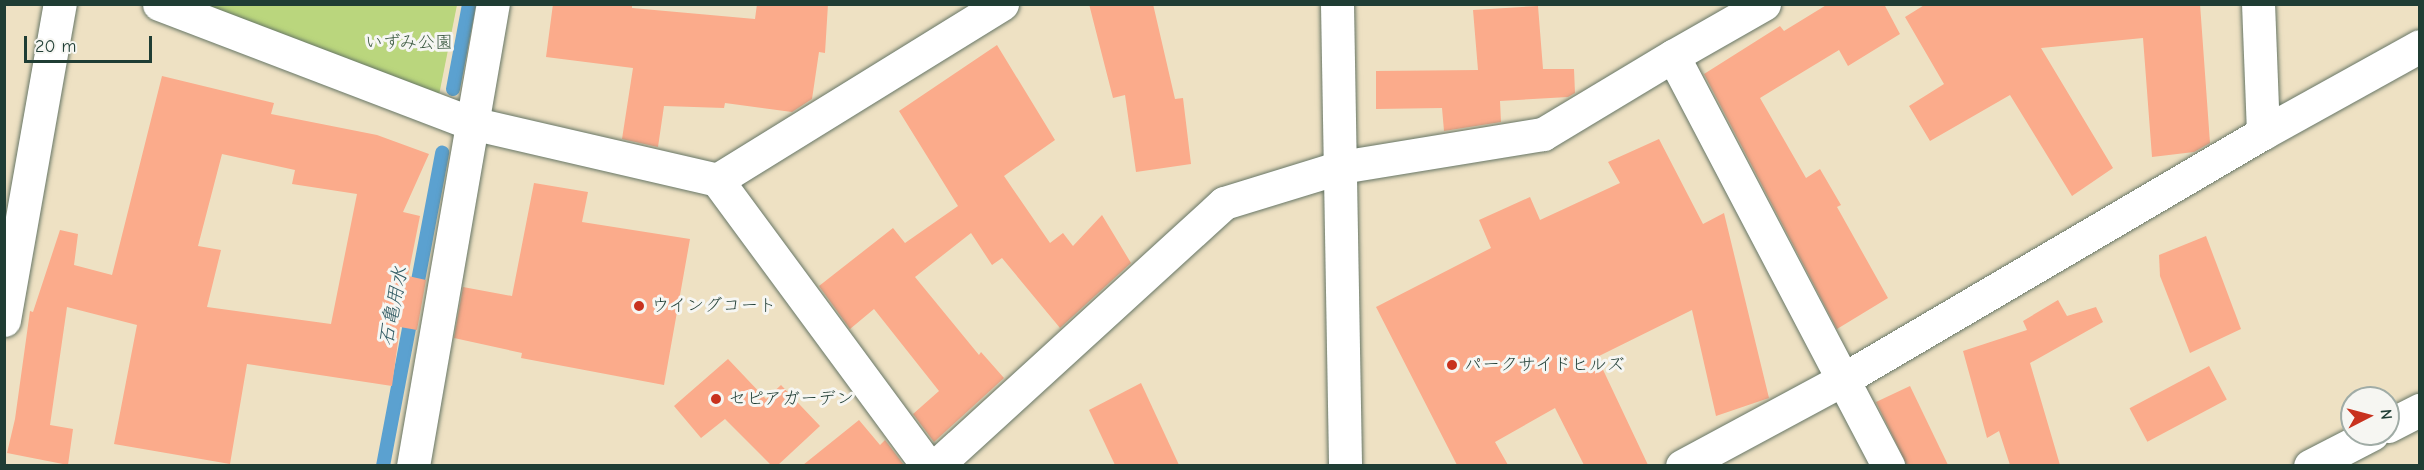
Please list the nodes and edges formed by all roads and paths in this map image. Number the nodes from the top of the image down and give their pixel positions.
1 (60, 4) edge
2 (159, 4) edge
3 (493, 4) edge
4 (1002, 4) edge
5 (1337, 4) edge
6 (1764, 4) edge
7 (2258, 4) edge
8 (2420, 46) edge
9 (1673, 56) junction
10 (471, 123) junction
11 (2263, 133) junction
12 (1341, 167) junction
13 (717, 180) junction
14 (4, 320) edge
15 (1842, 380) junction
16 (2420, 410) edge
17 (2400, 420) edge
18 (2348, 446) edge
19 (413, 465) edge
20 (928, 465) edge
21 (936, 465) edge
22 (1345, 465) edge
23 (1682, 465) edge
24 (1888, 465) edge
25 (2310, 465) edge

1 - 14 street
2 - 10 street
3 - 10 street
4 - 13 street
5 - 12 street
6 - 9 street
7 - 11 street
8 - 11 street
9 - 12 street
9 - 15 street
10 - 13 street
10 - 19 street
11 - 15 street
12 - 21 street
12 - 22 street
13 - 20 street
15 - 23 street
15 - 24 street
16 - 17 street
18 - 25 street

